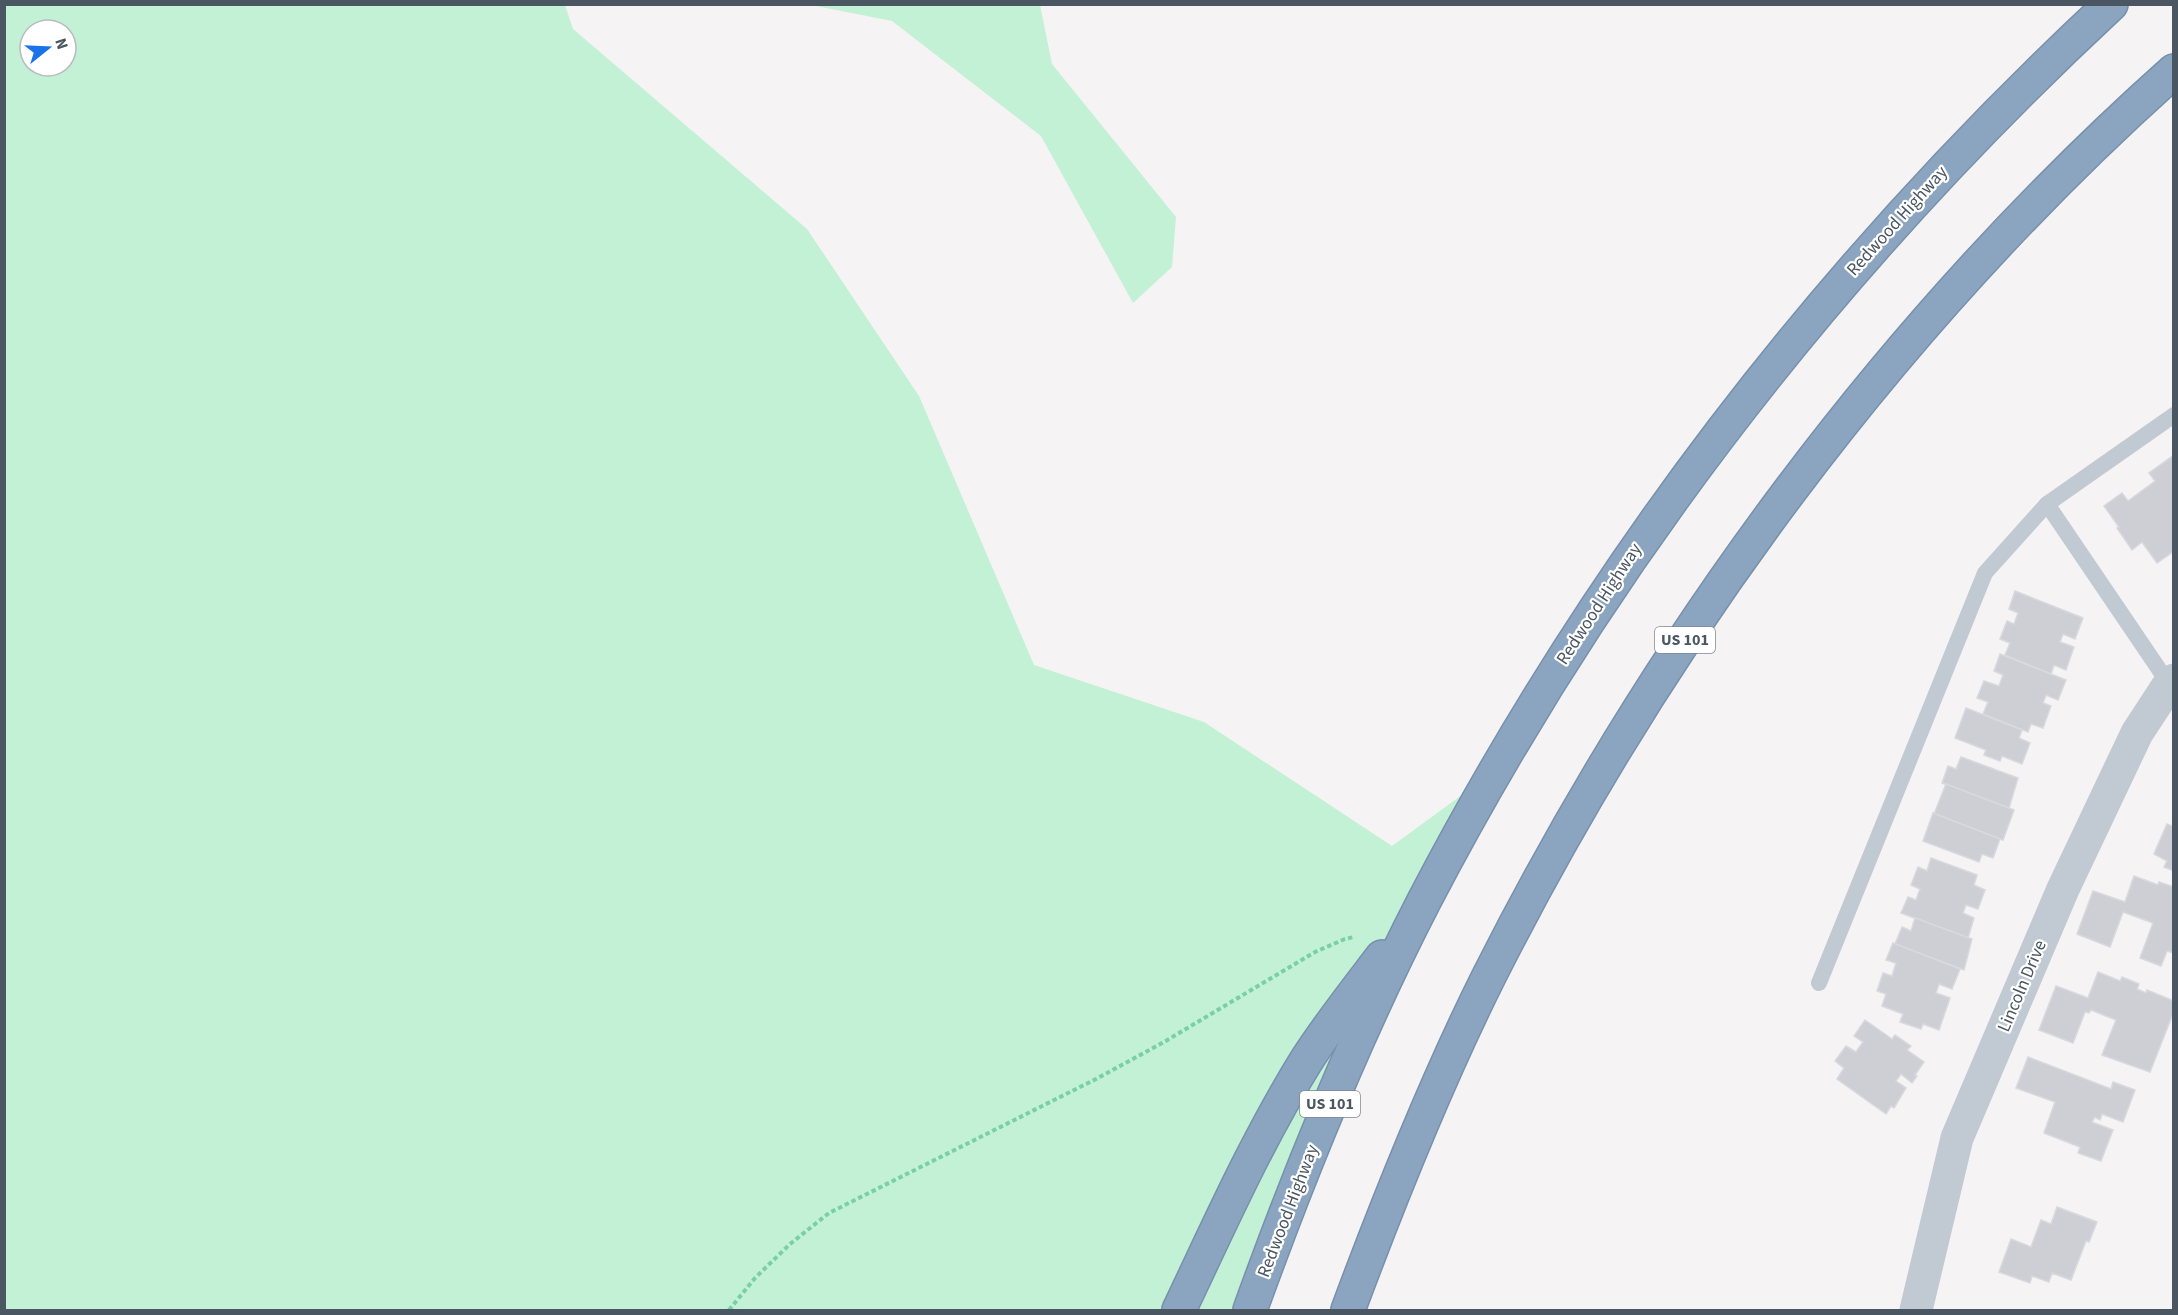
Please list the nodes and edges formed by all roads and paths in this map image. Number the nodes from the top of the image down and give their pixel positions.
1 (2111, 4) edge
2 (2174, 71) edge
3 (2174, 415) edge
4 (2047, 504) junction
5 (2171, 682) edge
6 (1423, 903) junction
7 (1403, 930) junction
8 (1819, 983) dead end
9 (729, 1311) edge
10 (1179, 1311) edge
11 (1250, 1311) edge
12 (1348, 1311) edge
13 (1917, 1311) edge

1 - 6 highway, Redwood Highway / US 101
2 - 12 highway, US 101
3 - 4 lane
4 - 5 lane
4 - 8 lane
5 - 13 street, Lincoln Drive
6 - 7 highway
6 - 11 highway, Redwood Highway / US 101
7 - 9 path
7 - 10 highway

